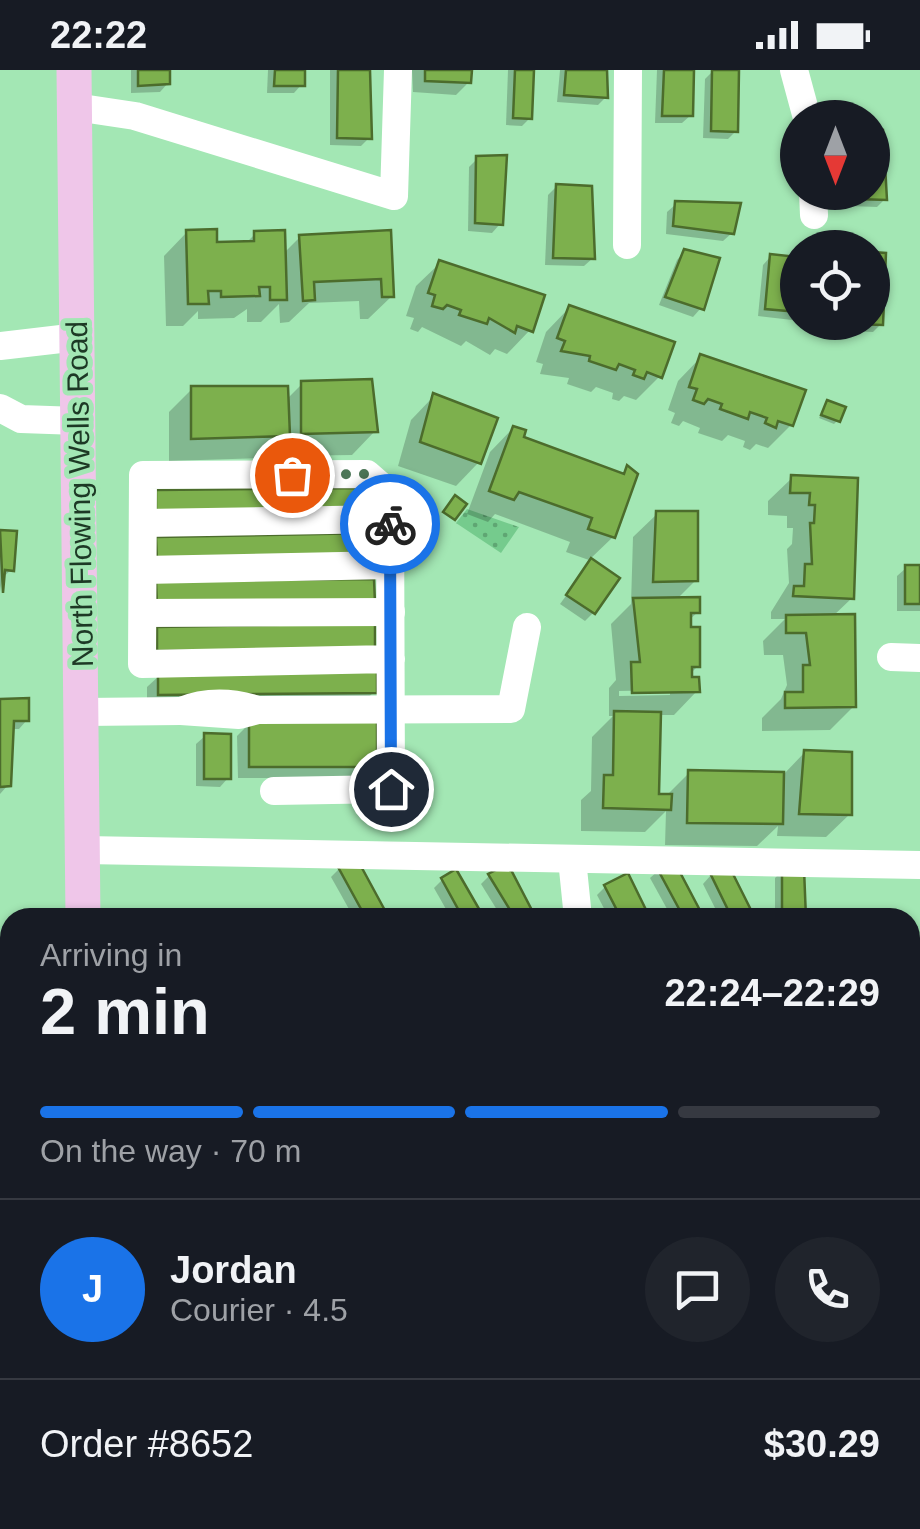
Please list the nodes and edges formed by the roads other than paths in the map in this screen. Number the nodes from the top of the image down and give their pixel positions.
1 (74, 70) edge
2 (398, 70) edge
3 (628, 70) edge
4 (794, 70) edge
5 (802, 100) edge
6 (74, 107) junction
7 (627, 245) dead end
8 (78, 337) junction
9 (0, 346) edge
10 (0, 408) edge
11 (78, 422) junction
12 (390, 518) junction
13 (143, 523) junction
14 (391, 566) junction
15 (143, 570) junction
16 (391, 612) junction
17 (143, 613) junction
18 (527, 627) dead end
19 (891, 657) dead end
20 (920, 658) edge
21 (391, 659) junction
22 (391, 709) junction
23 (83, 712) junction
24 (274, 790) dead end
25 (84, 850) junction
26 (572, 858) junction
27 (920, 865) edge
28 (84, 908) edge
29 (577, 908) edge

1 - 6 main road, North Flowing Wells Road
2 - 6 street
3 - 7 street
4 - 5 street
6 - 8 main road, North Flowing Wells Road
8 - 9 street
8 - 11 main road, North Flowing Wells Road
10 - 11 street
11 - 23 main road, North Flowing Wells Road
12 - 13 street
12 - 13 street
12 - 14 street
13 - 15 street
14 - 15 street
14 - 16 street
15 - 17 street
16 - 17 street
16 - 21 street
17 - 21 street
18 - 22 street
19 - 20 street
21 - 22 street
22 - 23 street
22 - 24 street
23 - 25 main road, North Flowing Wells Road
25 - 26 street
25 - 28 main road, North Flowing Wells Road
26 - 27 street
26 - 29 street

